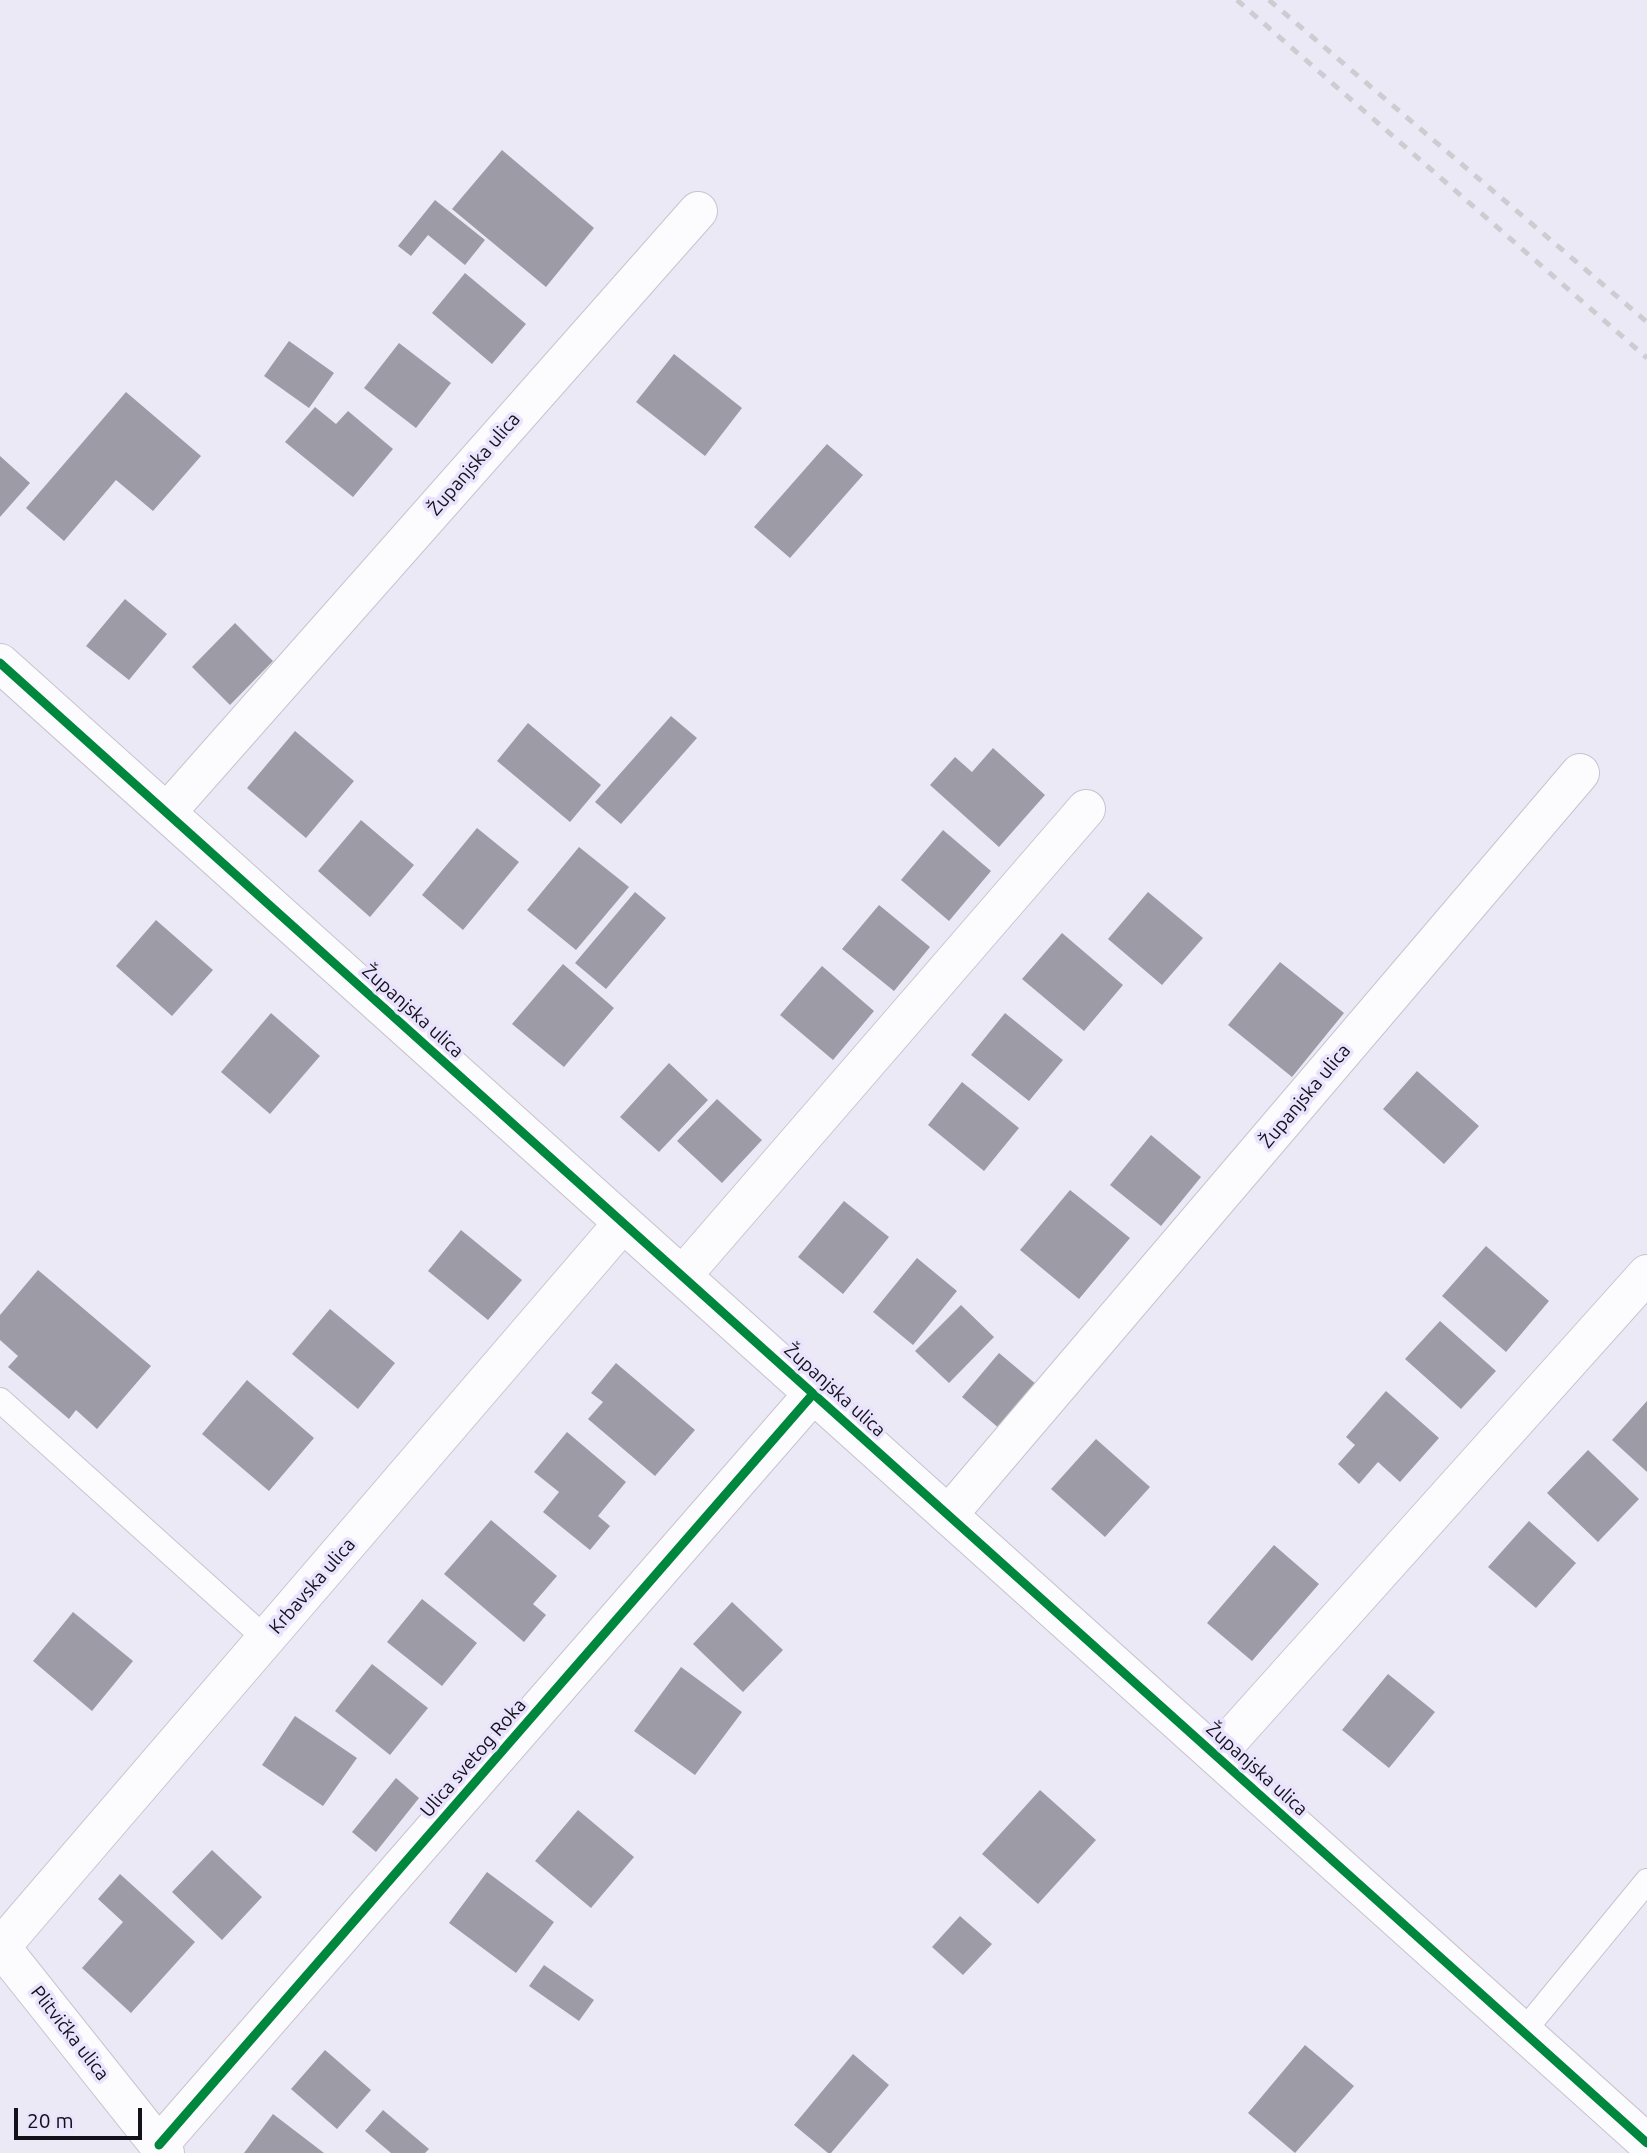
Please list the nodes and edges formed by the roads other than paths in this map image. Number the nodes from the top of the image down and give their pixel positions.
1 (698, 211) dead end
2 (0, 663) edge
3 (1580, 773) dead end
4 (1086, 809) dead end
5 (167, 812) junction
6 (622, 1224) junction
7 (1647, 1275) edge
8 (682, 1276) junction
9 (813, 1394) junction
10 (0, 1400) edge
11 (948, 1515) junction
12 (266, 1639) junction
13 (1216, 1755) junction
14 (1647, 1881) edge
15 (1, 1947) edge
16 (1523, 2032) junction
17 (1647, 2143) edge
18 (162, 2149) edge

1 - 5 street, Županjska ulica
2 - 5 street, Županjska ulica
3 - 11 street, Županjska ulica
4 - 8 street
5 - 6 street, Županjska ulica
6 - 8 street, Županjska ulica
6 - 12 street, Krbavska ulica
7 - 13 street, Županjska ulica
8 - 9 street, Županjska ulica
9 - 11 street, Županjska ulica
9 - 18 street, Ulica svetog Roka
10 - 12 lane
11 - 13 street, Županjska ulica
12 - 15 street, Krbavska ulica
13 - 16 street, Županjska ulica
14 - 16 lane
15 - 18 street, Plitvička ulica
16 - 17 street, Županjska ulica

